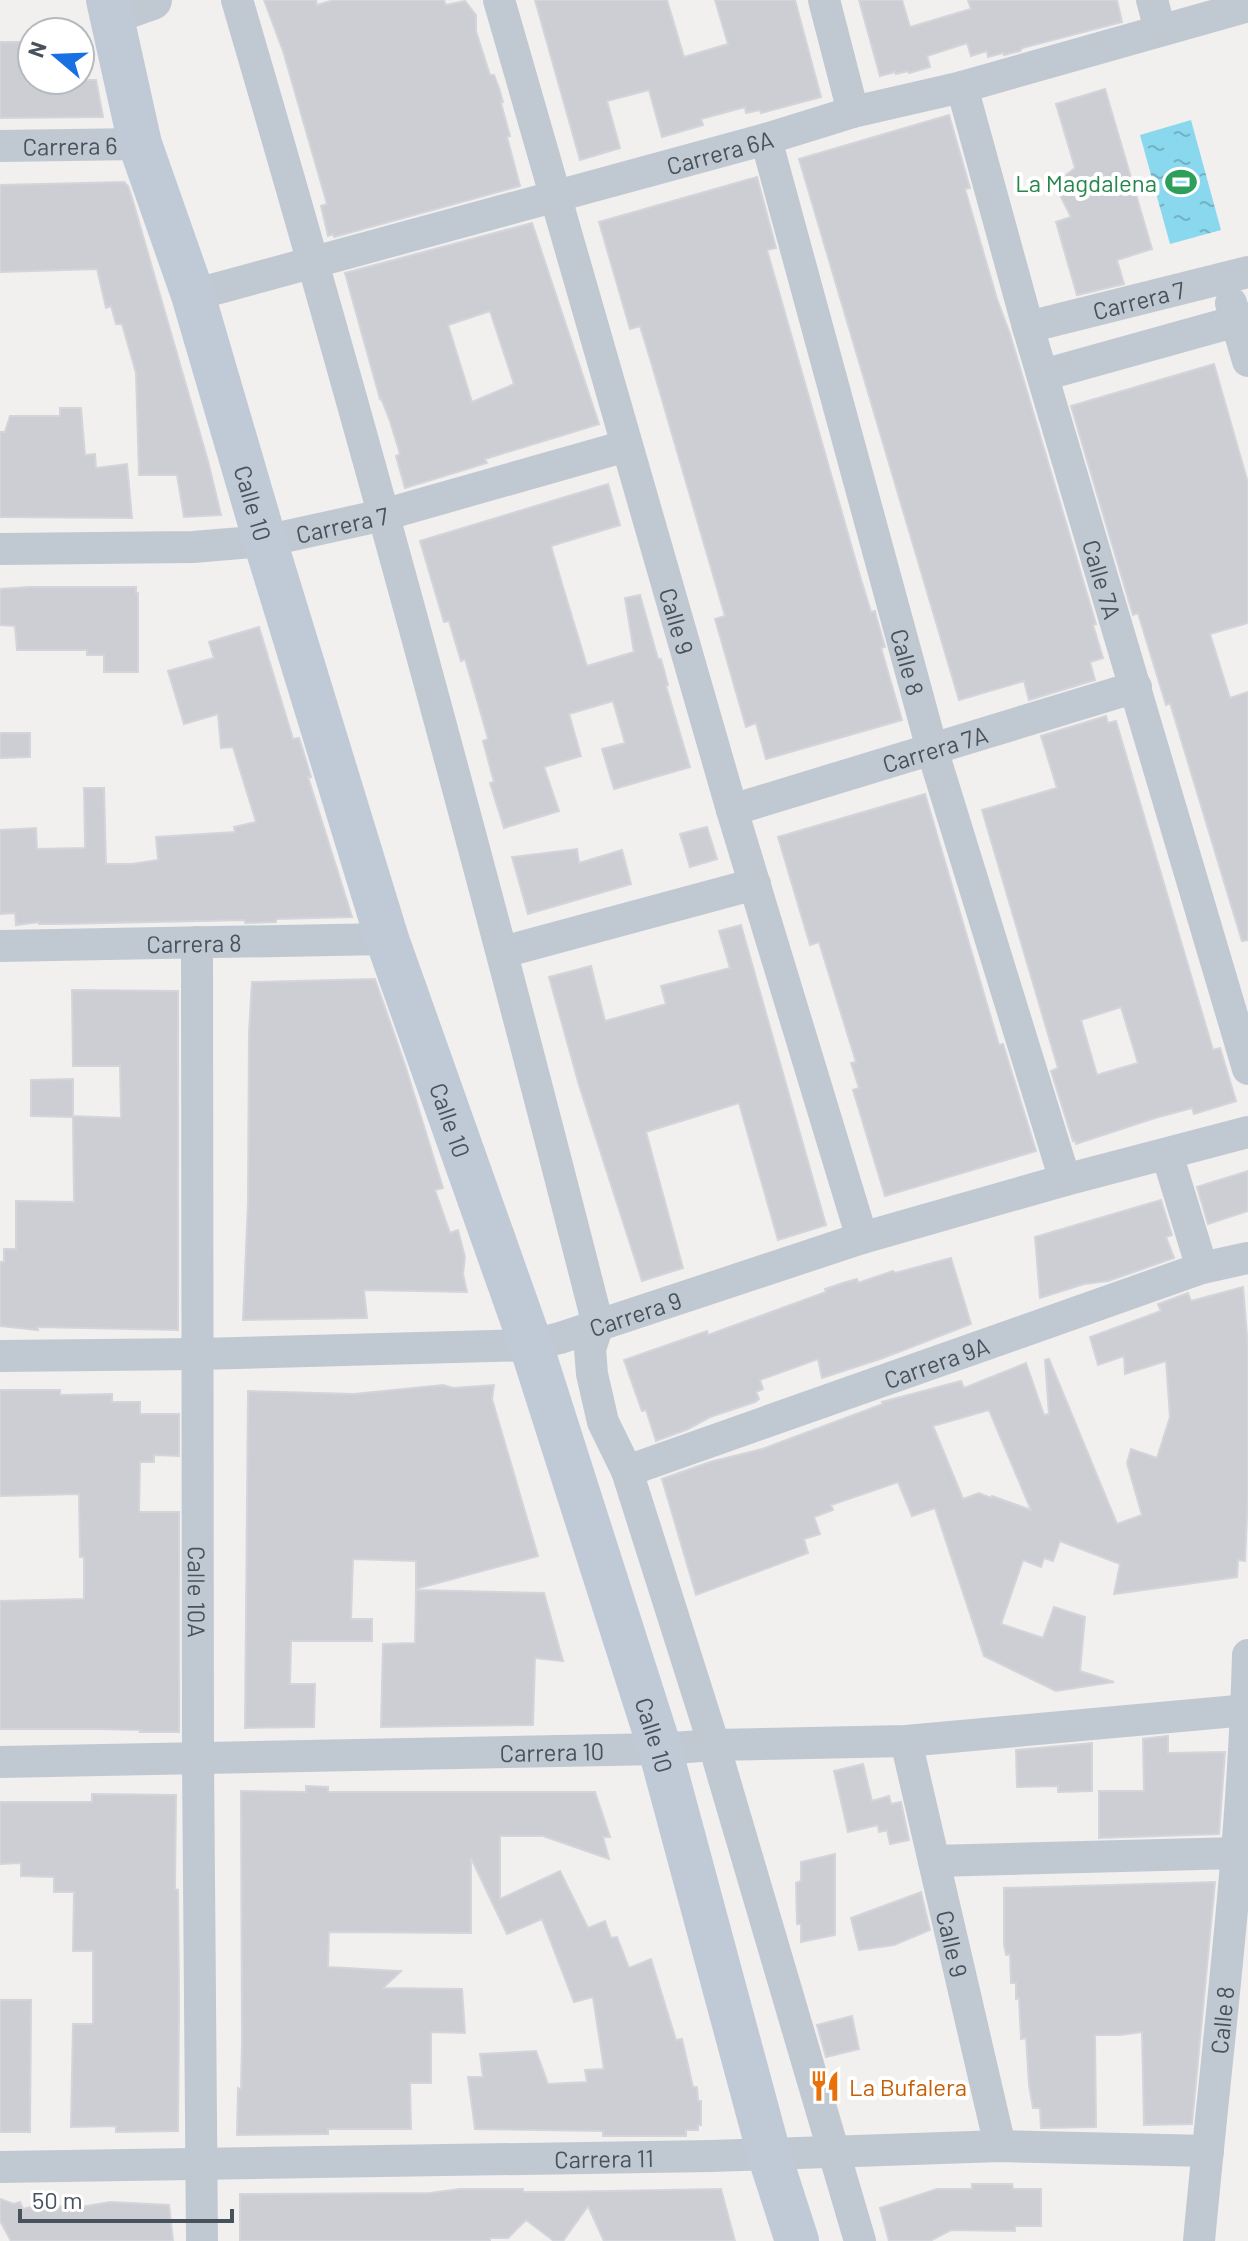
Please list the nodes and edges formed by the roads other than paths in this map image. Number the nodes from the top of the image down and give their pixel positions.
1 (152, 0) edge
2 (237, 0) edge
3 (499, 0) edge
4 (824, 0) edge
5 (1248, 6) edge
6 (110, 7) edge
7 (1156, 15) edge
8 (962, 87) junction
9 (853, 112) junction
10 (766, 139) junction
11 (140, 144) junction
12 (0, 146) edge
13 (554, 196) junction
14 (314, 262) junction
15 (1236, 276) edge
16 (193, 295) junction
17 (1242, 319) edge
18 (1028, 327) junction
19 (1248, 361) edge
20 (1043, 375) junction
21 (626, 446) junction
22 (383, 515) junction
23 (265, 541) junction
24 (0, 549) edge
25 (1136, 687) junction
26 (932, 749) junction
27 (732, 810) junction
28 (755, 884) junction
29 (387, 939) junction
30 (197, 942) junction
31 (0, 946) edge
32 (503, 952) junction
33 (1248, 1069) edge
34 (1248, 1132) edge
35 (1167, 1154) junction
36 (1065, 1180) junction
37 (862, 1238) junction
38 (1248, 1258) edge
39 (1202, 1268) junction
40 (598, 1325) junction
41 (531, 1345) junction
42 (198, 1354) junction
43 (0, 1356) edge
44 (627, 1471) junction
45 (1248, 1655) edge
46 (1247, 1710) edge
47 (906, 1741) junction
48 (714, 1745) junction
49 (660, 1749) junction
50 (198, 1759) junction
51 (0, 1762) edge
52 (1238, 1853) junction
53 (934, 1861) junction
54 (1000, 2146) junction
55 (1208, 2151) junction
56 (835, 2152) junction
57 (769, 2154) junction
58 (201, 2165) junction
59 (0, 2167) edge
60 (202, 2241) edge
61 (797, 2241) edge
62 (860, 2241) edge
63 (1199, 2241) edge

1 - 6 street
2 - 14 street
3 - 13 street, Calle 9
4 - 9 street
5 - 7 street, Carrera 6A
6 - 11 main road, Calle 10
7 - 8 street, Carrera 6A
8 - 9 street, Carrera 6A
8 - 18 street, Calle 7A
9 - 10 street, Carrera 6A
10 - 13 street, Carrera 6A
10 - 26 street, Calle 8
11 - 12 street, Carrera 6
11 - 16 main road, Calle 10
13 - 14 street, Carrera 6A
13 - 21 street, Calle 9
14 - 16 street, Carrera 6A
14 - 22 street
15 - 17 street
15 - 18 street, Carrera 7
16 - 23 main road, Calle 10
17 - 19 street
17 - 20 street, Carrera 7
18 - 20 street, Calle 7A
20 - 25 street, Calle 7A
21 - 22 street, Carrera 7
21 - 27 street, Calle 9
22 - 23 street, Carrera 7
22 - 32 street
23 - 24 street, Carrera 7
23 - 29 main road, Calle 10
25 - 26 street, Carrera 7A
25 - 33 street, Calle 7A
26 - 27 street, Carrera 7A
26 - 36 street, Calle 8
27 - 28 street, Calle 9
28 - 32 street
28 - 37 street, Calle 9
29 - 30 street, Carrera 8
29 - 41 main road, Calle 10
30 - 31 street, Carrera 8
30 - 42 street, Calle 10A
32 - 40 street
34 - 35 street, Carrera 9
35 - 36 street, Carrera 9
35 - 39 street
36 - 37 street, Carrera 9
37 - 40 street, Carrera 9
38 - 39 street, Carrera 9A
39 - 44 street, Carrera 9A
40 - 41 street, Carrera 9
40 - 44 street
41 - 42 street, Carrera 9
41 - 49 main road, Calle 10
42 - 43 street, Carrera 9
42 - 50 street, Calle 10A
44 - 48 street
45 - 46 street, Calle 8
46 - 47 street, Carrera 10
46 - 52 street, Calle 8
47 - 48 street, Carrera 10
47 - 53 street, Calle 9
48 - 49 street, Carrera 10
48 - 56 street
49 - 50 street, Carrera 10
49 - 57 main road, Calle 10
50 - 51 street, Carrera 10
50 - 58 street, Calle 10A
52 - 53 street
52 - 55 street, Calle 8
53 - 54 street, Calle 9
54 - 55 street, Carrera 11
54 - 56 street, Carrera 11
55 - 63 street, Calle 8
56 - 57 street, Carrera 11
56 - 62 street
57 - 58 street, Carrera 11
57 - 61 main road, Calle 10
58 - 59 street, Carrera 11
58 - 60 street, Calle 10A

